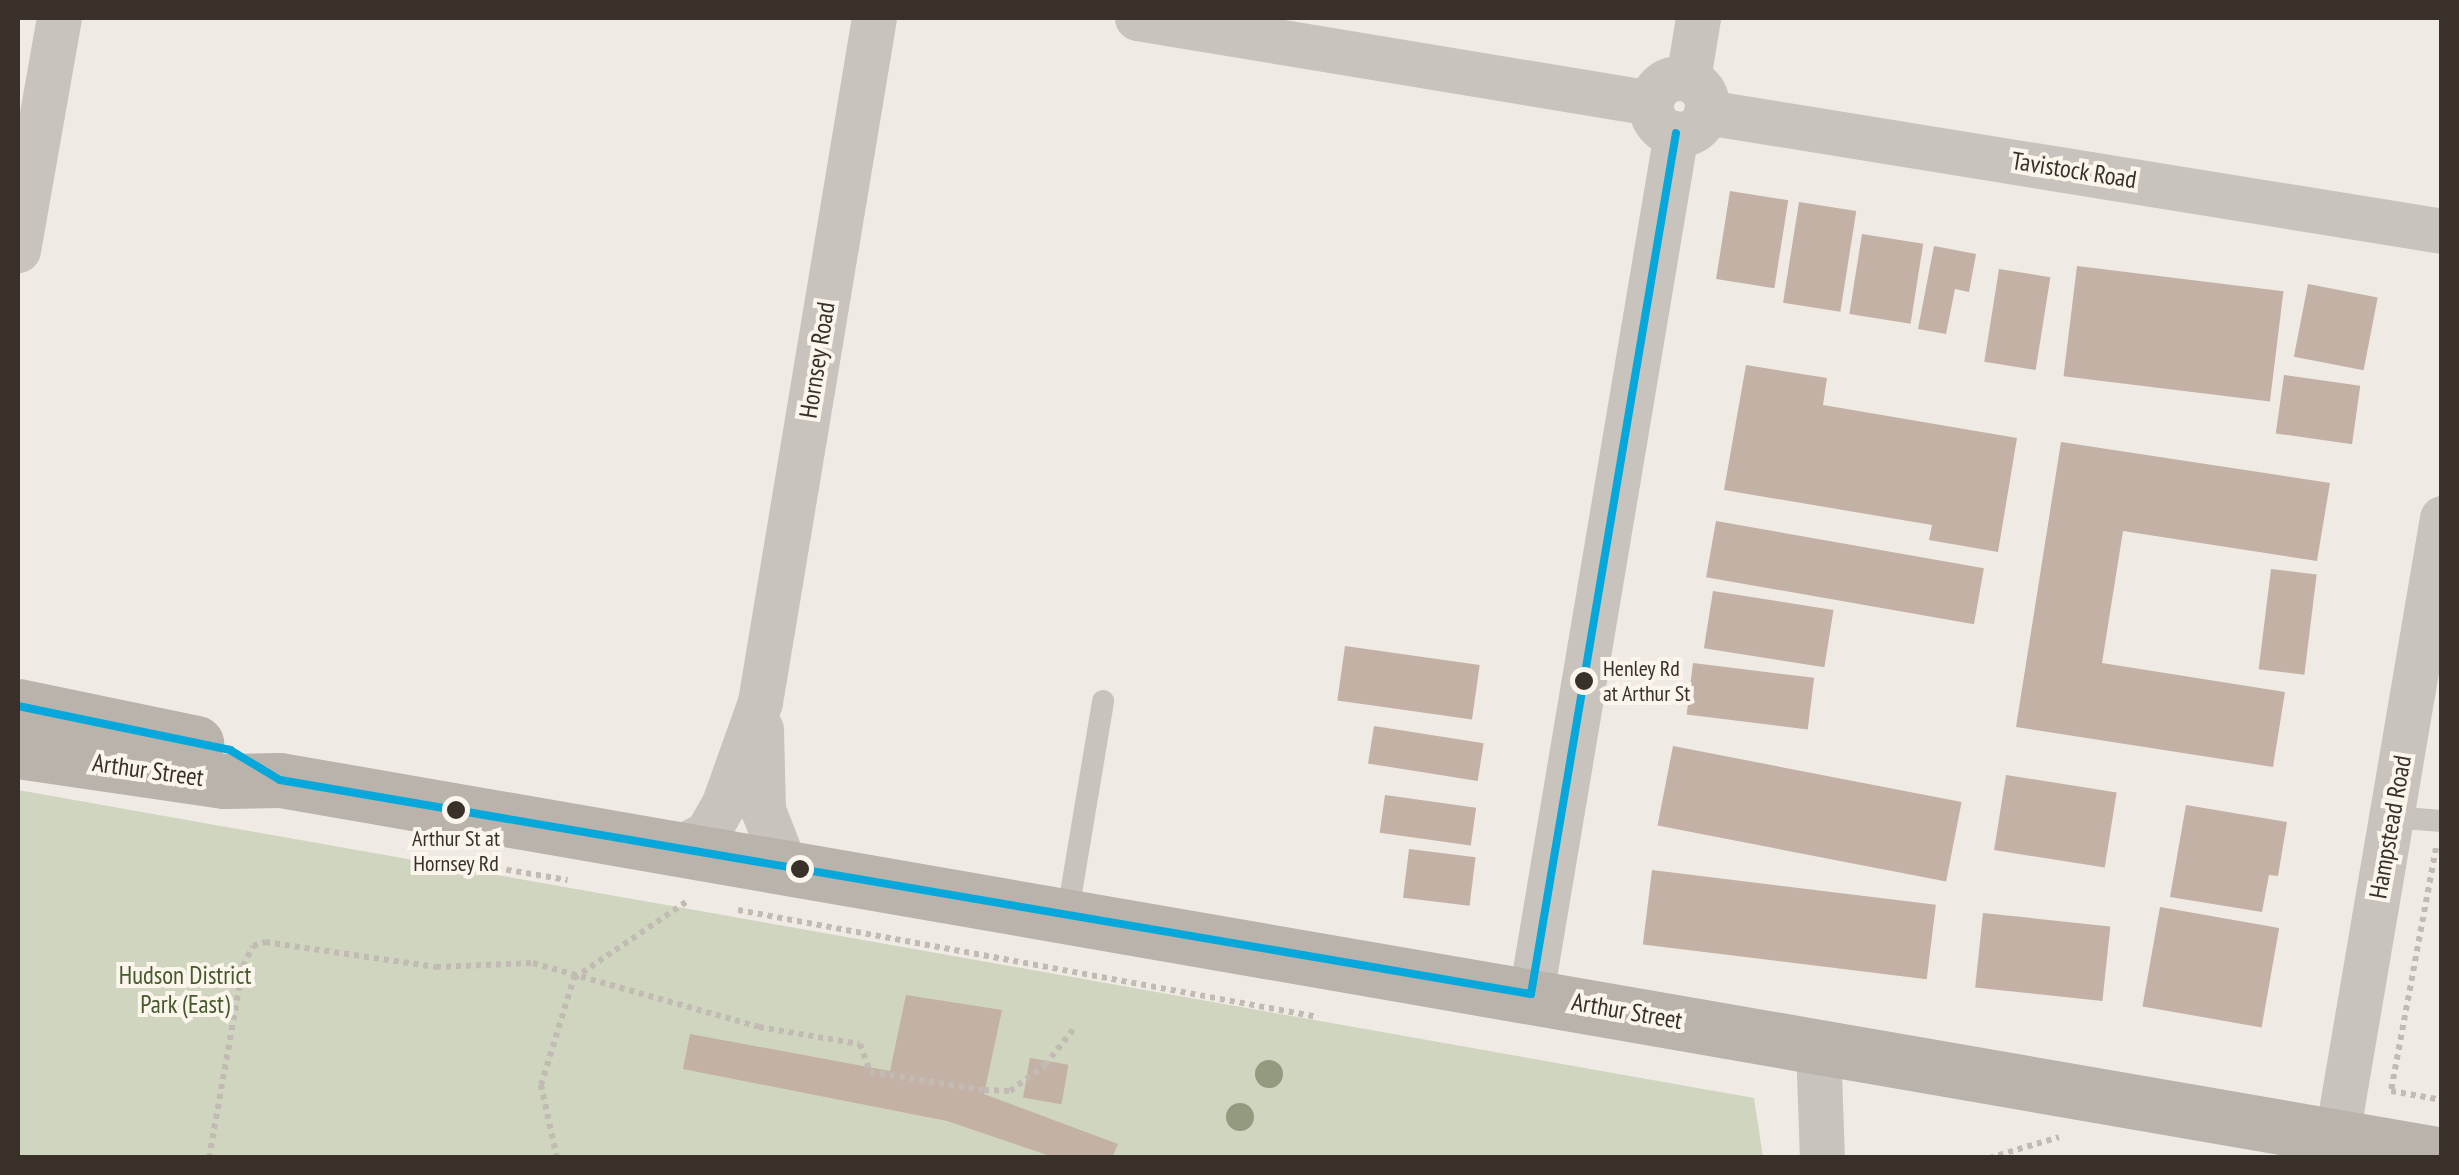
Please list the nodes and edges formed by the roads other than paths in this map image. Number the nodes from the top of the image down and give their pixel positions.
1 (59, 18) edge
2 (874, 18) edge
3 (1137, 18) edge
4 (1698, 18) edge
5 (1680, 107) junction
6 (2442, 231) edge
7 (18, 250) edge
8 (2442, 518) edge
9 (1103, 701) dead end
10 (760, 702) junction
11 (18, 706) edge
12 (18, 750) edge
13 (280, 780) junction
14 (2392, 817) junction
15 (2441, 821) edge
16 (786, 866) junction
17 (674, 872) junction
18 (1067, 917) junction
19 (1530, 994) junction
20 (1818, 1046) junction
21 (2337, 1134) junction
22 (2442, 1155) edge
23 (1822, 1158) edge

1 - 7 street
2 - 10 street, Hornsey Road
3 - 5 street, Tavistock Road
4 - 5 street
5 - 6 street, Tavistock Road
5 - 19 street
8 - 14 street, Hampstead Road
9 - 18 lane
10 - 16 street, Hornsey Road
10 - 17 street, Hornsey Road
11 - 13 main road, Arthur Street
12 - 13 main road, Arthur Street
13 - 17 main road, Arthur Street
14 - 15 lane
14 - 21 street, Hampstead Road
16 - 17 main road, Arthur Street
16 - 18 main road, Arthur Street
18 - 19 main road, Arthur Street
19 - 20 main road, Arthur Street
20 - 21 main road, Arthur Street
20 - 23 street
21 - 22 main road, Arthur Street

